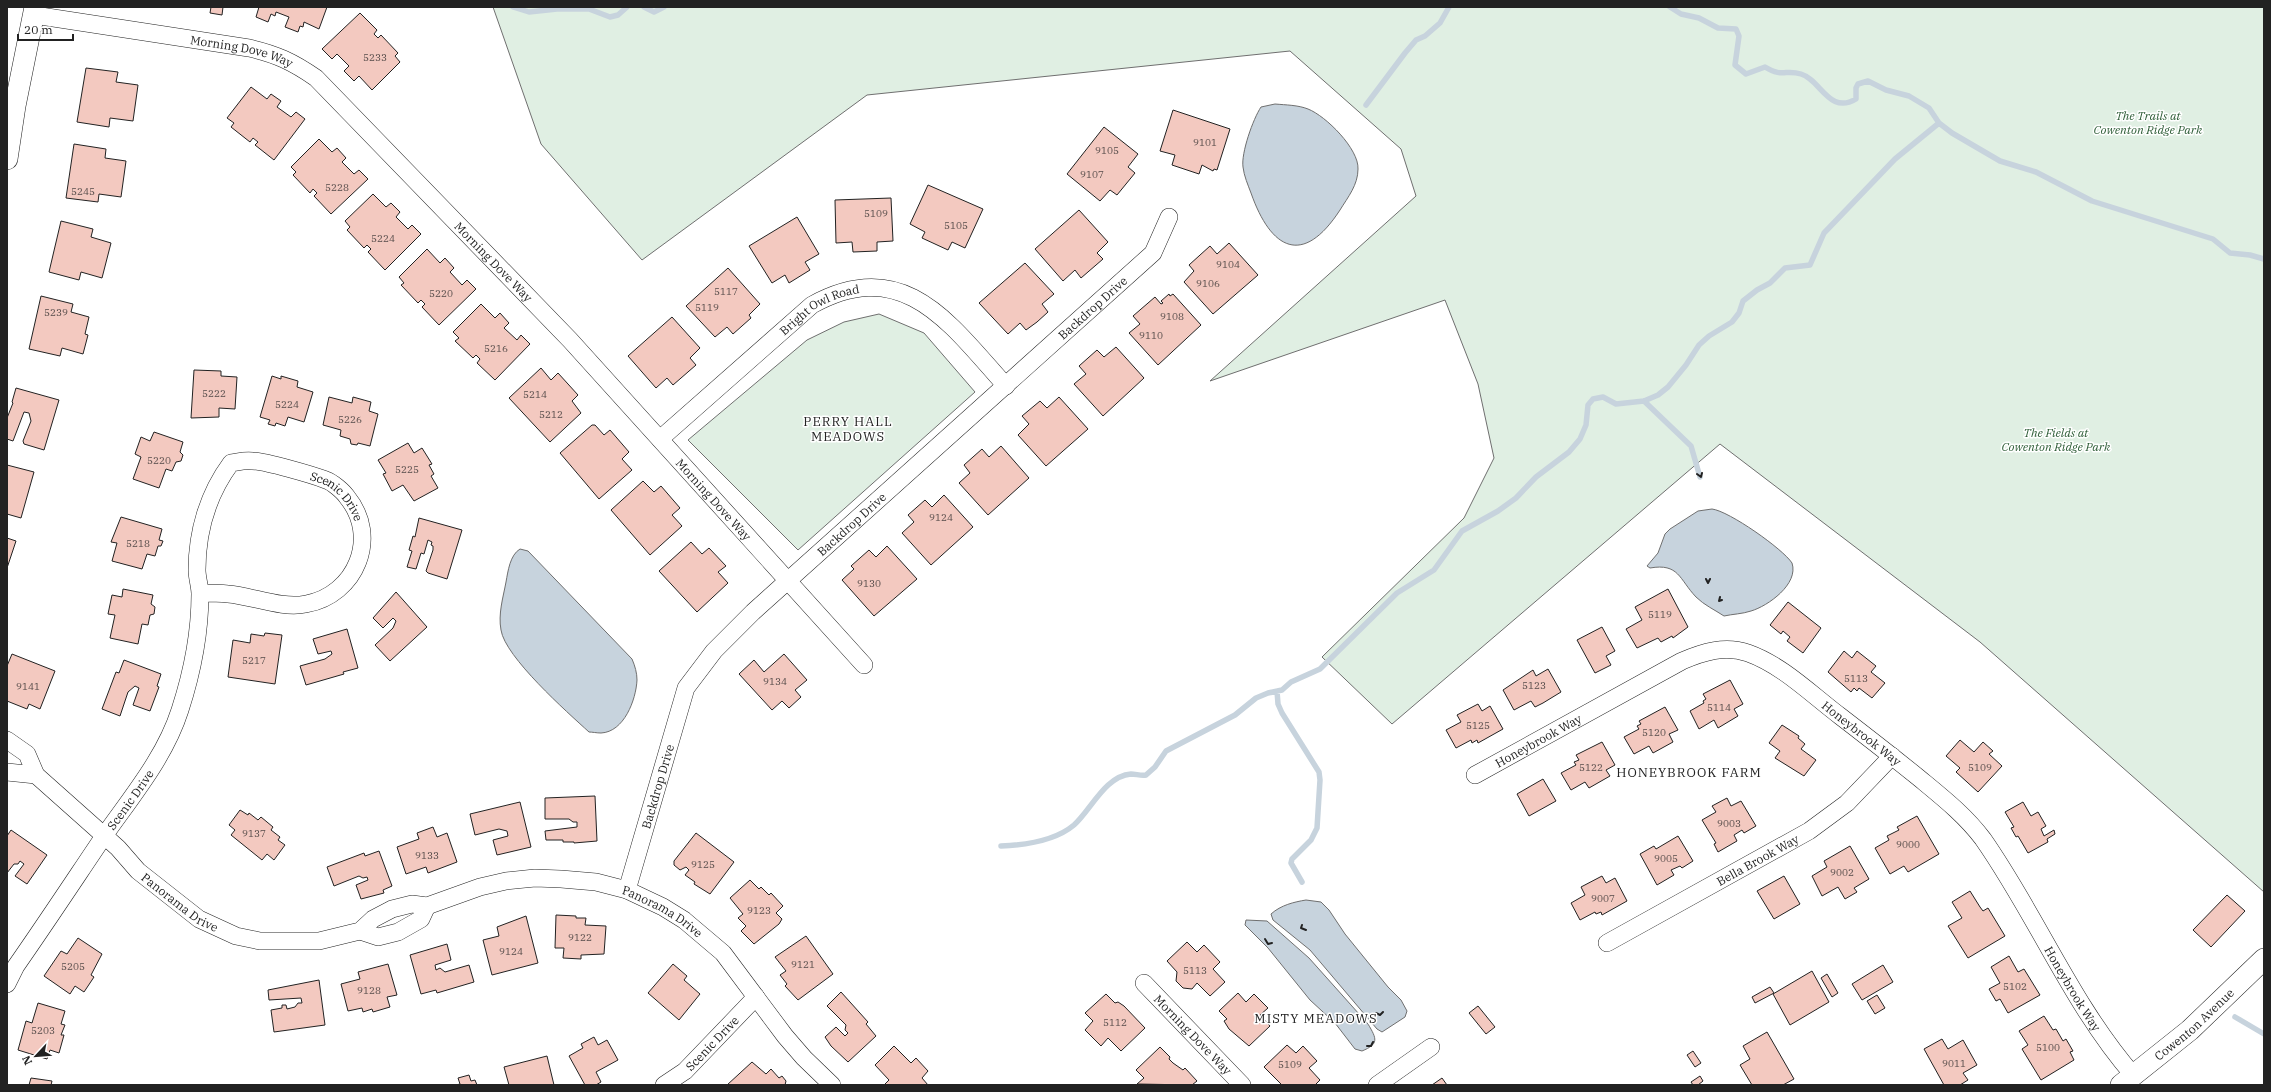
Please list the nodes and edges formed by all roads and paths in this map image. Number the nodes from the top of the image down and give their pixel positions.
1 (34, 11) edge
2 (7, 159) edge
3 (1169, 217) dead end
4 (1006, 386) junction
5 (660, 439) junction
6 (788, 582) junction
7 (200, 593) junction
8 (864, 665) dead end
9 (7, 740) edge
10 (1892, 756) junction
11 (7, 772) edge
12 (36, 775) junction
13 (1476, 775) dead end
14 (104, 836) junction
15 (627, 890) junction
16 (427, 906) junction
17 (360, 931) junction
18 (1607, 943) dead end
19 (2264, 959) edge
20 (1144, 983) dead end
21 (7, 984) edge
22 (756, 997) junction
23 (1431, 1047) dead end
24 (2127, 1080) edge
25 (664, 1085) edge
26 (832, 1085) edge
27 (1242, 1085) edge
28 (1378, 1085) edge

1 - 2 street
1 - 5 street, Morning Dove Way
3 - 4 street, Backdrop Drive
4 - 5 street, Bright Owl Road
4 - 6 street, Backdrop Drive
5 - 6 street, Morning Dove Way
6 - 8 street, Morning Dove Way
6 - 15 street, Backdrop Drive
7 - 7 street, Scenic Drive
7 - 14 street, Scenic Drive
9 - 12 street, Panorama Drive
10 - 13 street, Honeybrook Way
10 - 18 street, Bella Brook Way
10 - 24 street, Honeybrook Way
11 - 12 street
12 - 14 street, Panorama Drive
14 - 17 street, Panorama Drive
14 - 21 street, Scenic Drive
15 - 16 street, Panorama Drive
15 - 22 street, Panorama Drive
16 - 17 street, Panorama Drive
16 - 17 street
19 - 24 street, Cowenton Avenue
20 - 27 street, Morning Dove Way
22 - 25 street, Scenic Drive
22 - 26 street, Panorama Drive
23 - 28 street

